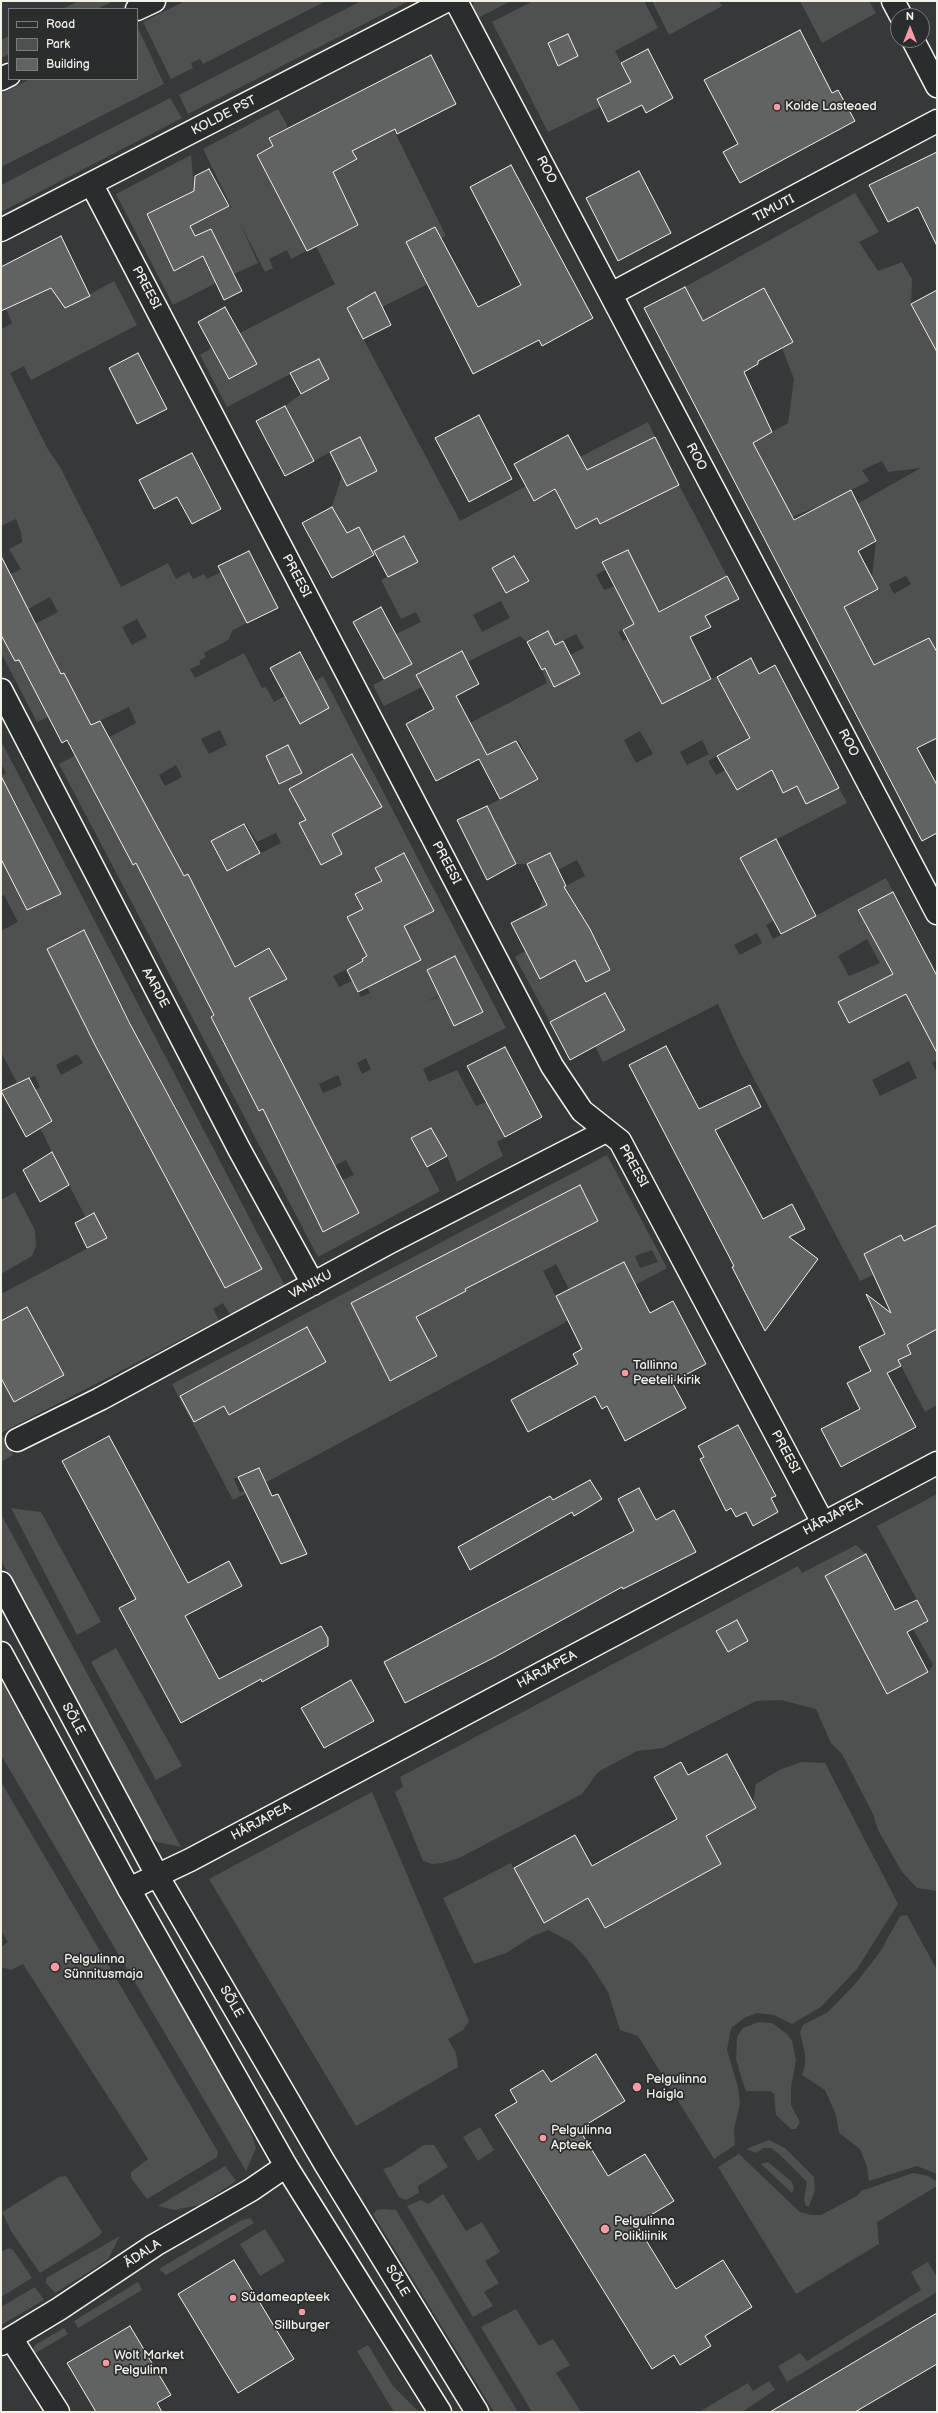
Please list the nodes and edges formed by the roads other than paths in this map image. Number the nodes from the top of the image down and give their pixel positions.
1 (154, 1) edge
2 (446, 1) edge
3 (456, 1) edge
4 (138, 9) edge
5 (917, 48) edge
6 (937, 86) edge
7 (937, 121) edge
8 (92, 184) junction
9 (1, 230) edge
10 (611, 294) junction
11 (1, 690) edge
12 (937, 913) edge
13 (606, 1131) junction
14 (313, 1284) junction
15 (16, 1440) dead end
16 (937, 1463) edge
17 (823, 1523) junction
18 (1, 1583) edge
19 (1, 1654) edge
20 (157, 1876) junction
21 (129, 1889) junction
22 (286, 2166) junction
23 (6, 2341) edge
24 (58, 2412) edge
25 (440, 2412) edge
26 (476, 2412) edge

1 - 4 street
2 - 8 street, KOLDE PST
3 - 10 street, ROO
5 - 6 street
7 - 10 street, TIMUTI
8 - 9 street, KOLDE PST
8 - 13 street, PREESI
10 - 12 street, ROO
11 - 14 street, AARDE
13 - 14 street, VANIKU
13 - 17 street, PREESI
14 - 15 street, VANIKU
16 - 17 street, HÄRJAPEA
17 - 20 street, HÄRJAPEA
18 - 20 street, SÕLE
19 - 21 street
20 - 21 street, HÄRJAPEA
20 - 26 street, SÕLE
21 - 22 street
22 - 23 street, ÄDALA
22 - 25 street
23 - 24 street

